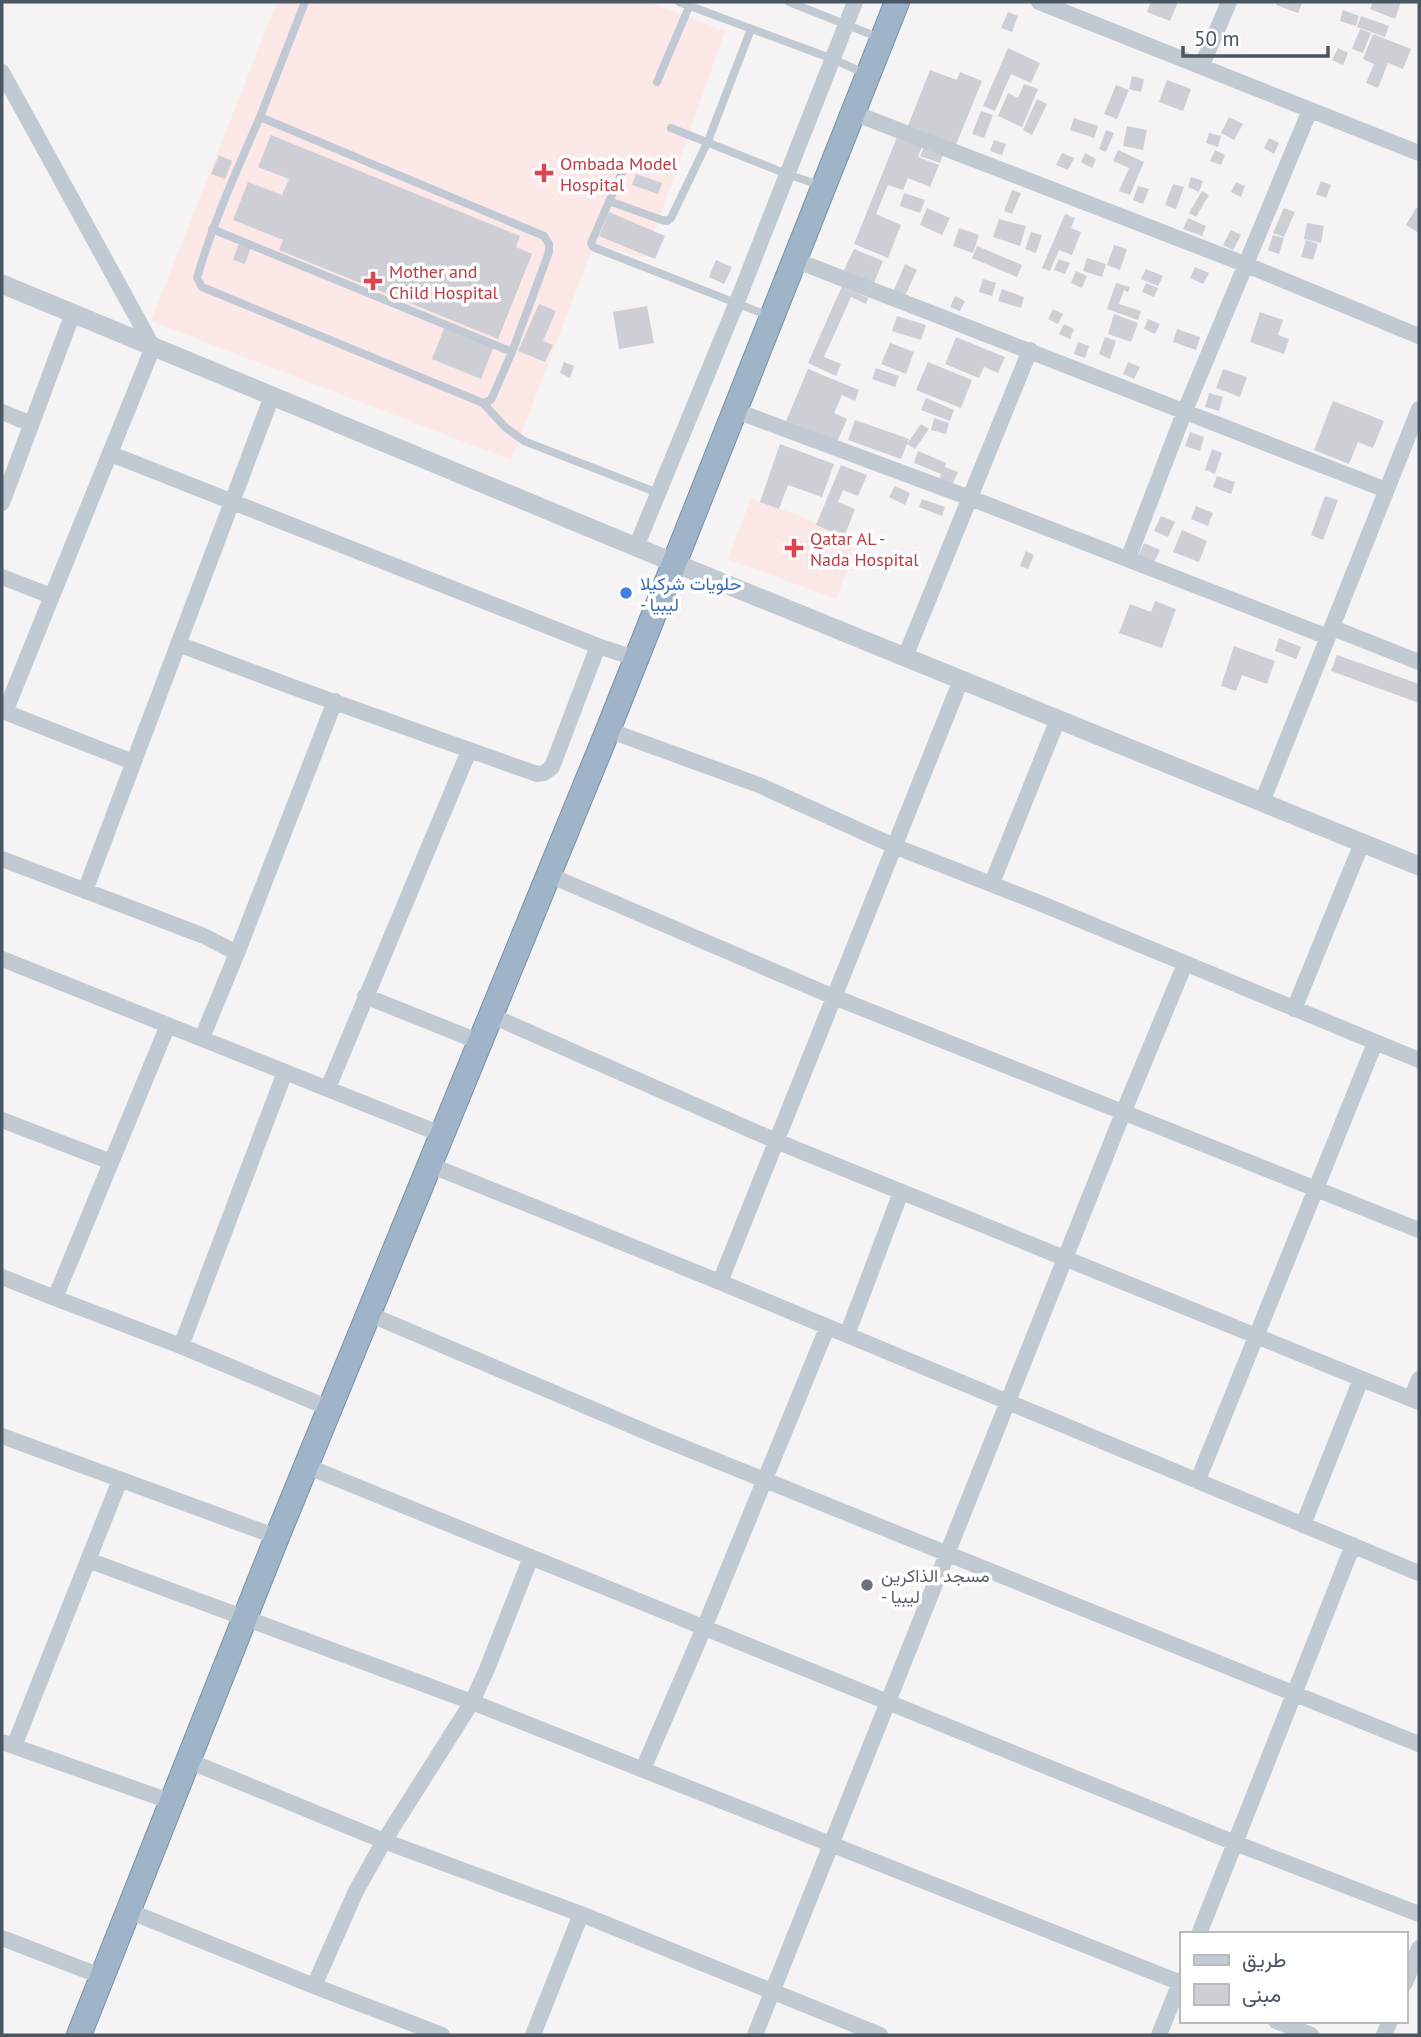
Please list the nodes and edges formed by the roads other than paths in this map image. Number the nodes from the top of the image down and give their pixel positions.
1 (305, 2) edge
2 (679, 2) edge
3 (789, 2) edge
4 (855, 2) edge
5 (897, 2) edge
6 (1039, 2) edge
7 (1229, 2) edge
8 (690, 4) edge
9 (846, 24) junction
10 (751, 29) junction
11 (883, 39) junction
12 (833, 59) junction
13 (1202, 65) junction
14 (2, 72) edge
15 (869, 75) junction
16 (657, 82) dead end
17 (1310, 110) junction
18 (854, 113) junction
19 (260, 117) junction
20 (671, 128) dead end
21 (708, 141) junction
22 (1419, 153) edge
23 (622, 172) dead end
24 (786, 174) junction
25 (823, 186) junction
26 (609, 201) junction
27 (212, 229) junction
28 (795, 260) junction
29 (1247, 265) junction
30 (2, 284) edge
31 (737, 302) junction
32 (73, 313) junction
33 (771, 318) junction
34 (1419, 337) edge
35 (153, 346) junction
36 (1030, 350) junction
37 (512, 352) junction
38 (272, 396) junction
39 (483, 403) junction
40 (1419, 408) edge
41 (734, 410) junction
42 (2, 412) edge
43 (1184, 414) junction
44 (31, 424) junction
45 (111, 454) junction
46 (1386, 490) junction
47 (658, 493) junction
48 (970, 498) junction
49 (232, 502) junction
50 (2, 503) edge
51 (636, 547) junction
52 (1128, 559) junction
53 (674, 561) junction
54 (2, 577) edge
55 (51, 596) junction
56 (1331, 632) junction
57 (178, 643) junction
58 (598, 646) junction
59 (905, 657) junction
60 (635, 658) junction
61 (1419, 662) edge
62 (961, 680) junction
63 (335, 701) junction
64 (3, 711) edge
65 (1058, 719) junction
66 (608, 730) junction
67 (470, 751) junction
68 (133, 762) junction
69 (1262, 802) junction
70 (1362, 843) junction
71 (894, 846) junction
72 (2, 859) edge
73 (1419, 866) edge
74 (549, 875) junction
75 (992, 883) junction
76 (85, 891) junction
77 (237, 953) junction
78 (2, 959) edge
79 (1185, 964) junction
80 (365, 996) junction
81 (834, 997) junction
82 (1294, 1009) junction
83 (490, 1015) junction
84 (168, 1025) junction
85 (202, 1038) junction
86 (480, 1042) junction
87 (1375, 1043) junction
88 (1419, 1059) edge
89 (285, 1072) junction
90 (328, 1088) junction
91 (1123, 1113) junction
92 (2, 1120) edge
93 (443, 1135) junction
94 (776, 1141) junction
95 (111, 1162) junction
96 (430, 1165) junction
97 (1316, 1189) junction
98 (901, 1192) junction
99 (1419, 1230) edge
100 (1065, 1258) junction
101 (2, 1277) edge
102 (720, 1282) junction
103 (55, 1298) junction
104 (369, 1314) junction
105 (827, 1328) junction
106 (847, 1335) junction
107 (1257, 1336) junction
108 (181, 1346) junction
109 (1361, 1379) junction
110 (1419, 1379) edge
111 (1415, 1401) edge
112 (1007, 1403) junction
113 (331, 1409) junction
114 (2, 1436) edge
115 (306, 1466) junction
116 (120, 1480) junction
117 (765, 1480) junction
118 (1198, 1480) junction
119 (1303, 1524) junction
120 (277, 1537) junction
121 (1353, 1545) junction
122 (947, 1554) junction
123 (531, 1557) junction
124 (89, 1560) junction
125 (1419, 1573) edge
126 (244, 1618) junction
127 (704, 1628) junction
128 (1295, 1693) junction
129 (471, 1702) junction
130 (888, 1702) junction
131 (8, 1744) edge
132 (1419, 1744) edge
133 (189, 1761) junction
134 (643, 1769) junction
135 (173, 1802) junction
136 (384, 1840) junction
137 (1235, 1843) junction
138 (830, 1845) junction
139 (129, 1911) junction
140 (581, 1914) junction
141 (1419, 1914) edge
142 (1200, 1932) edge
143 (2, 1938) edge
144 (1419, 1948) edge
145 (103, 1977) junction
146 (1407, 1978) edge
147 (1180, 1982) edge
148 (1180, 1984) edge
149 (314, 1986) junction
150 (772, 1992) junction
151 (1281, 2023) edge
152 (79, 2035) edge
153 (442, 2035) edge
154 (533, 2035) edge
155 (755, 2035) edge
156 (880, 2035) edge
157 (1159, 2035) edge
158 (1311, 2035) edge

1 - 19 lane
2 - 8 lane
3 - 9 lane
4 - 9 street
5 - 11 highway
6 - 13 street
7 - 13 street
8 - 10 lane
8 - 16 lane
9 - 11 lane
9 - 12 street
10 - 12 lane
10 - 21 lane
11 - 15 highway
12 - 15 lane
12 - 24 street
13 - 17 street
14 - 35 street
15 - 18 highway
17 - 22 street
17 - 29 street
18 - 25 highway
18 - 29 street
19 - 27 lane
19 - 37 lane
20 - 21 lane
21 - 24 lane
21 - 26 lane
23 - 26 lane
24 - 25 lane
24 - 31 street
25 - 28 highway
26 - 31 lane
27 - 37 lane
27 - 39 lane
28 - 33 highway
28 - 36 street
29 - 34 street
29 - 43 street
30 - 32 street
31 - 33 lane
31 - 47 street
32 - 35 street
32 - 44 street
33 - 41 highway
35 - 38 street
35 - 45 street
36 - 43 street
36 - 48 street
37 - 39 lane
38 - 49 street
38 - 51 street
39 - 47 lane
40 - 46 street
41 - 48 street
41 - 53 highway
42 - 44 street
43 - 46 street
43 - 52 street
44 - 50 street
45 - 49 street
45 - 55 street
46 - 56 street
47 - 51 street
48 - 52 street
48 - 59 street
49 - 57 street
49 - 58 street
51 - 53 street
52 - 56 street
53 - 59 street
53 - 60 highway
54 - 55 street
55 - 64 street
56 - 61 street
56 - 69 street
57 - 63 street
57 - 68 street
58 - 60 street
58 - 67 street
59 - 62 street
60 - 66 highway
62 - 65 street
62 - 71 street
63 - 67 street
63 - 77 street
64 - 68 street
65 - 69 street
65 - 75 street
66 - 71 street
66 - 74 highway
67 - 80 street
68 - 76 street
69 - 70 street
70 - 73 street
70 - 82 street
71 - 75 street
71 - 81 street
72 - 76 street
74 - 81 street
74 - 83 highway
75 - 79 street
76 - 77 street
77 - 85 street
78 - 84 street
79 - 82 street
79 - 91 street
80 - 86 street
80 - 90 street
81 - 91 street
81 - 94 street
82 - 87 street
83 - 86 highway
83 - 94 street
84 - 85 street
84 - 95 street
85 - 89 street
86 - 93 highway
87 - 88 street
87 - 97 street
89 - 90 street
89 - 108 street
90 - 93 street
91 - 97 street
91 - 100 street
92 - 95 street
93 - 96 highway
94 - 98 street
94 - 102 street
95 - 103 street
96 - 102 street
96 - 104 highway
97 - 99 street
97 - 107 street
98 - 100 street
98 - 106 street
100 - 107 street
100 - 112 street
101 - 103 street
102 - 105 street
103 - 108 street
104 - 113 highway
104 - 117 street
105 - 106 street
105 - 117 street
106 - 112 street
107 - 109 street
107 - 118 street
108 - 113 street
109 - 111 street
109 - 119 street
110 - 111 street
112 - 118 street
112 - 122 street
113 - 115 highway
114 - 116 street
115 - 120 highway
115 - 123 street
116 - 120 street
116 - 124 street
117 - 122 street
117 - 127 street
118 - 119 street
119 - 121 street
120 - 126 highway
121 - 125 street
121 - 128 street
122 - 128 street
122 - 130 street
123 - 127 street
123 - 129 street
124 - 126 street
124 - 131 street
126 - 129 street
126 - 133 highway
127 - 130 street
127 - 134 street
128 - 132 street
128 - 137 street
129 - 134 street
129 - 136 street
130 - 137 street
130 - 138 street
131 - 135 street
133 - 135 highway
133 - 136 street
134 - 138 street
135 - 139 highway
136 - 140 street
136 - 149 street
137 - 141 street
137 - 142 street
138 - 147 street
138 - 150 street
139 - 145 highway
139 - 149 street
140 - 150 street
140 - 154 street
143 - 145 street
144 - 146 street
145 - 152 highway
148 - 157 street
149 - 153 street
150 - 155 street
150 - 156 street
151 - 158 street

